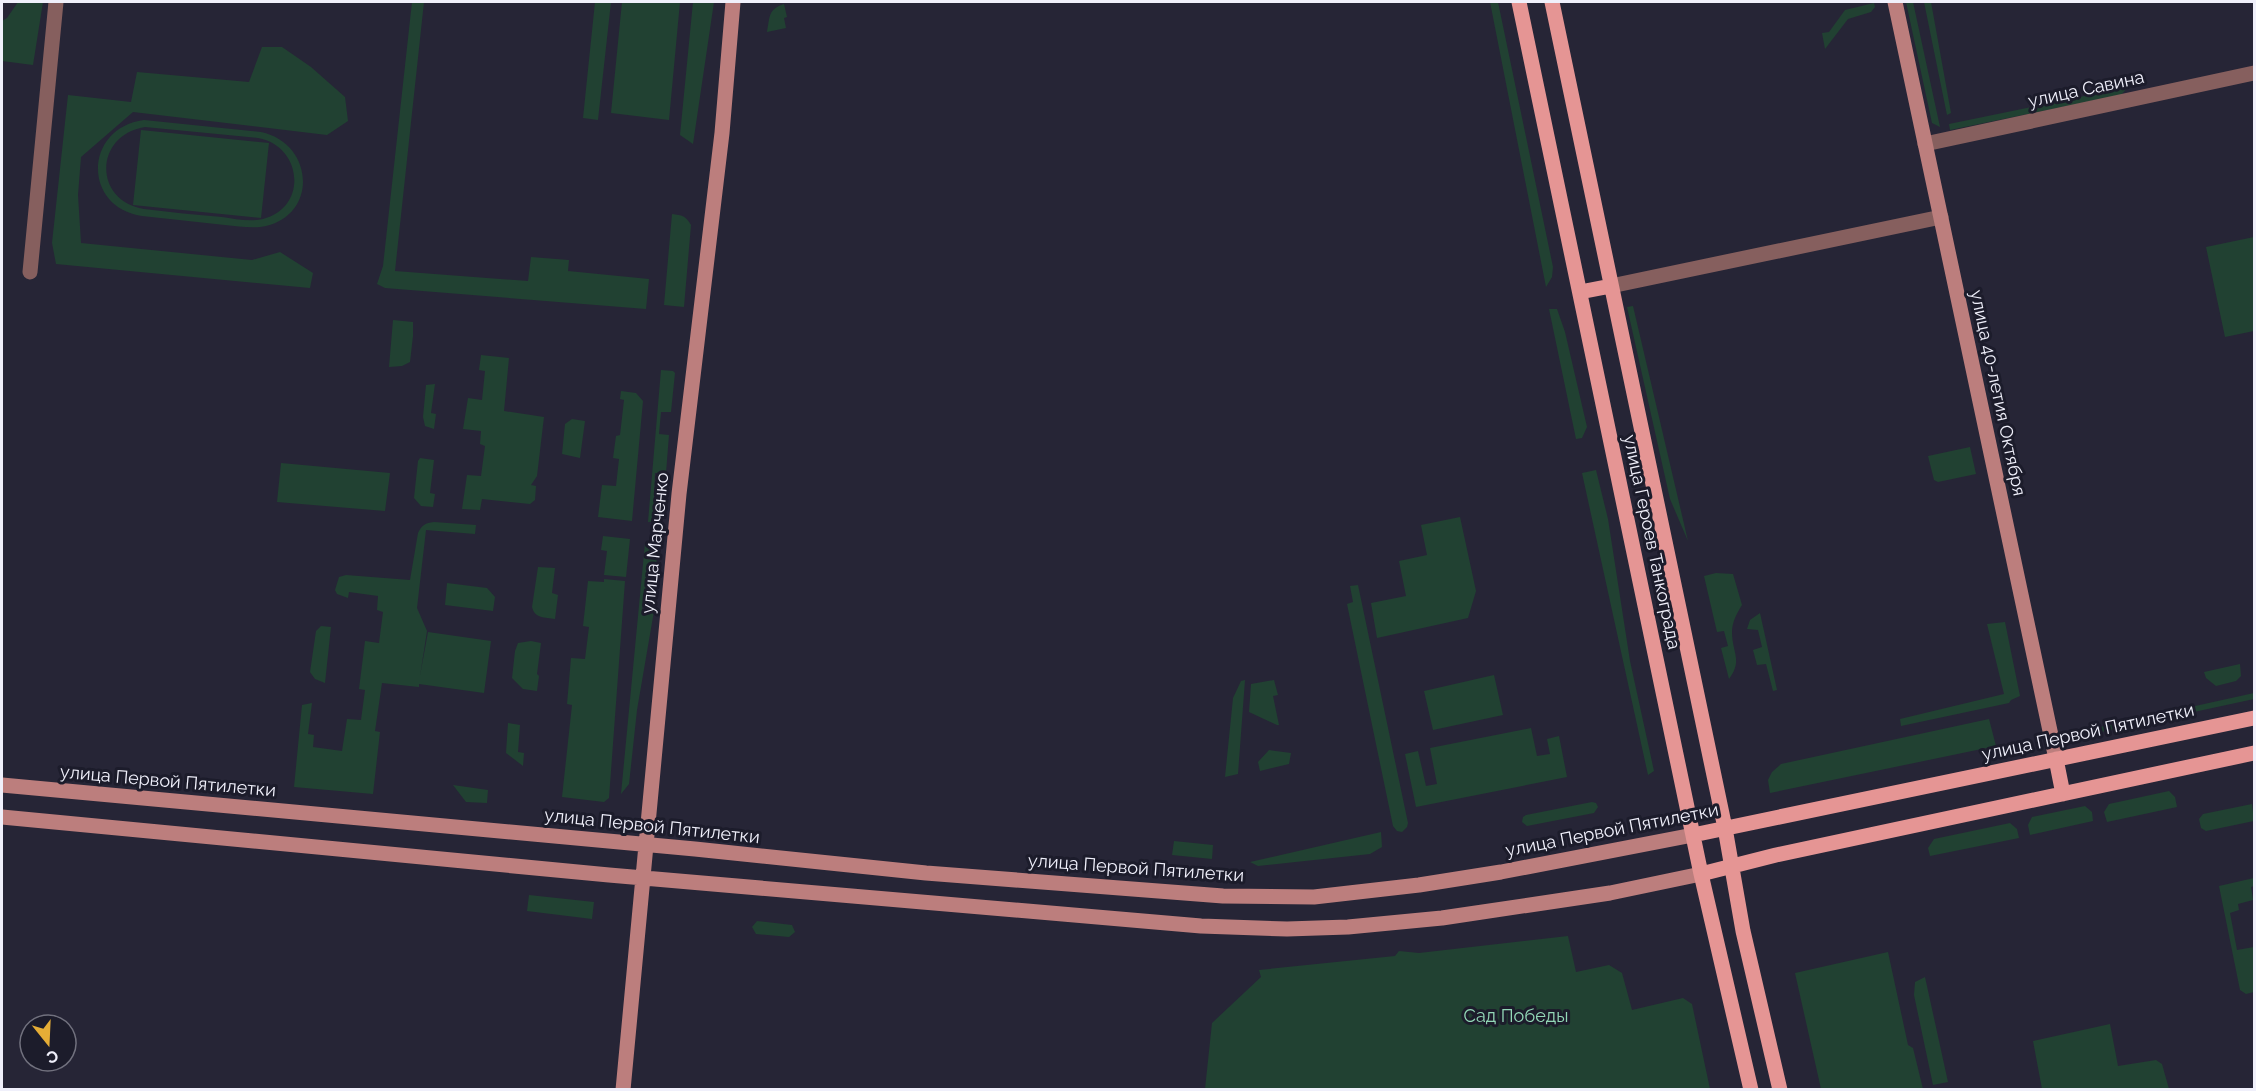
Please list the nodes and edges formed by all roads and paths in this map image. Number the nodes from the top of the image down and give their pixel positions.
1 (56, 2) edge
2 (733, 2) edge
3 (1519, 2) edge
4 (1552, 2) edge
5 (1895, 2) edge
6 (2254, 73) edge
7 (1925, 144) junction
8 (1941, 217) junction
9 (30, 272) dead end
10 (1611, 286) junction
11 (1580, 292) junction
12 (2254, 718) edge
13 (2254, 753) edge
14 (2056, 759) junction
15 (2, 785) edge
16 (2063, 794) junction
17 (2, 817) edge
18 (1725, 828) junction
19 (1693, 835) junction
20 (647, 844) junction
21 (1732, 866) junction
22 (1701, 874) junction
23 (644, 877) junction
24 (623, 1089) edge
25 (1751, 1089) edge
26 (1780, 1089) edge

1 - 9 street
2 - 20 main road, улица Марченко
3 - 11 main road, улица Героев Танкограда
4 - 10 main road, улица Героев Танкограда
5 - 7 main road, улица 40-летия Октября
6 - 7 street, улица Савина
7 - 8 main road, улица 40-летия Октября
8 - 10 street
8 - 14 main road, улица 40-летия Октября
10 - 11 main road
10 - 18 main road, улица Героев Танкограда
11 - 19 main road, улица Героев Танкограда
12 - 14 main road, улица Первой Пятилетки
13 - 16 main road
14 - 16 main road, улица 40-летия Октября
14 - 18 main road, улица Первой Пятилетки
15 - 20 main road, улица Первой Пятилетки
16 - 21 main road
17 - 23 main road
18 - 19 main road, улица Первой Пятилетки
18 - 21 main road, улица Героев Танкограда
19 - 20 main road, улица Первой Пятилетки
19 - 22 main road, улица Героев Танкограда
20 - 23 main road, улица Марченко
21 - 22 main road
21 - 26 main road, улица Героев Танкограда
22 - 23 main road
22 - 25 main road, улица Героев Танкограда
23 - 24 main road, улица Марченко

